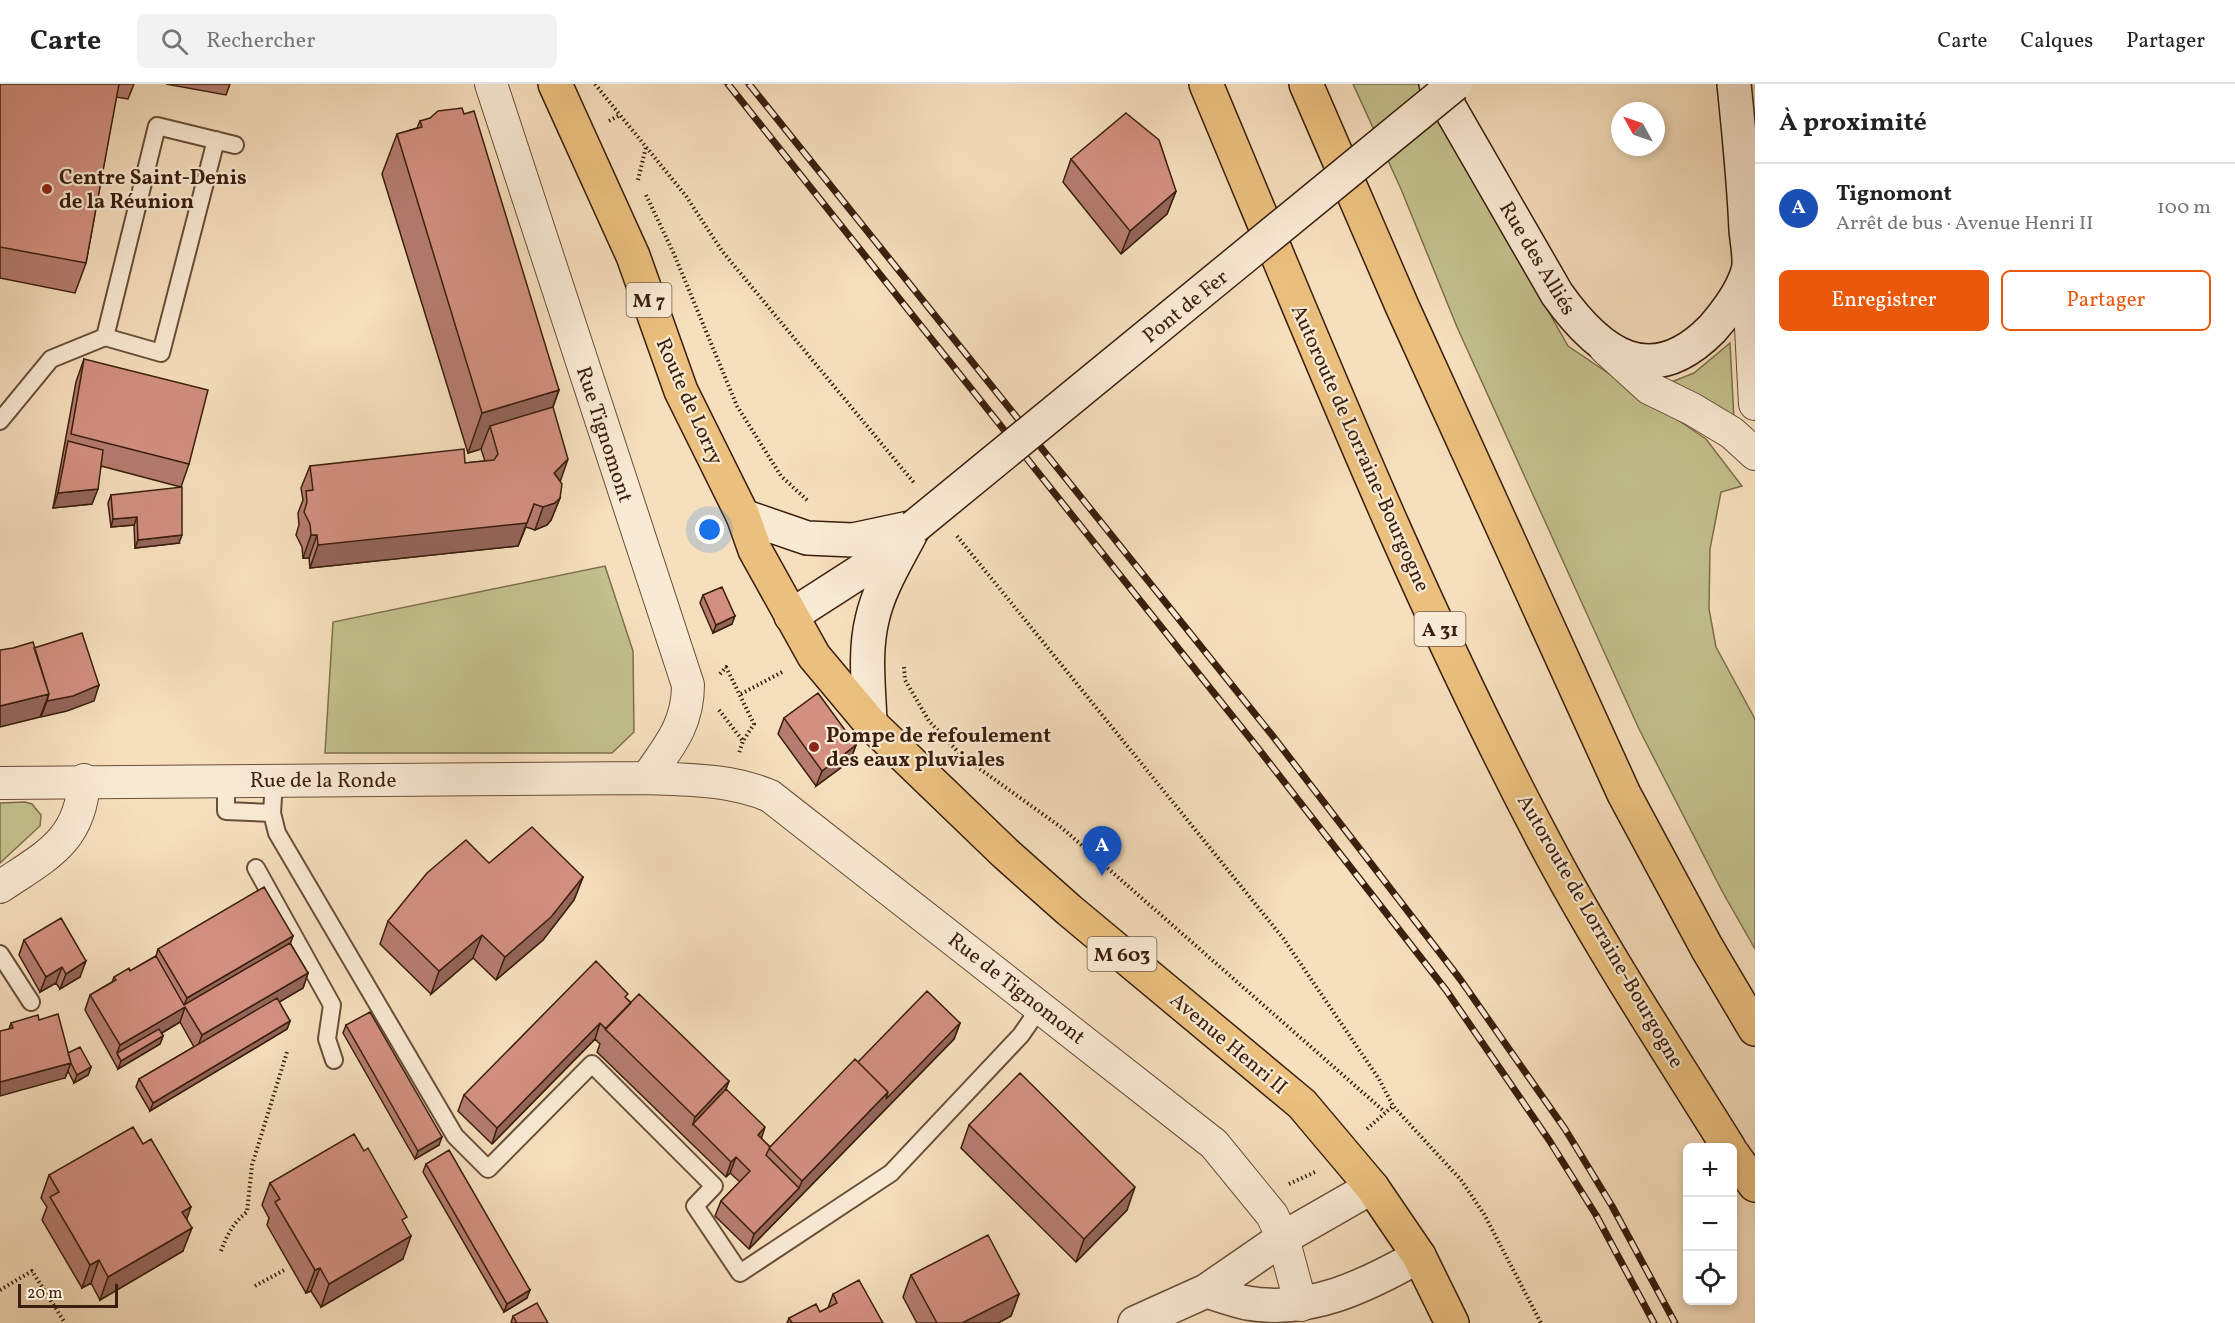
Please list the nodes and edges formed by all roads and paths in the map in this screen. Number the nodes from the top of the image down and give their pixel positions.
1 (490, 84) edge
2 (555, 84) edge
3 (595, 84) edge
4 (1206, 84) edge
5 (1306, 84) edge
6 (1436, 84) edge
7 (1455, 84) edge
8 (1734, 84) edge
9 (620, 116) junction
10 (580, 136) junction
11 (216, 140) junction
12 (235, 145) dead end
13 (646, 146) junction
14 (1748, 270) junction
15 (105, 337) junction
16 (1605, 348) junction
17 (1755, 404) edge
18 (0, 421) edge
19 (1755, 454) edge
20 (920, 490) dead end
21 (811, 503) dead end
22 (743, 516) junction
23 (915, 527) junction
24 (949, 527) dead end
25 (791, 616) junction
26 (814, 656) junction
27 (903, 663) dead end
28 (726, 667) dead end
29 (741, 694) junction
30 (870, 723) junction
31 (743, 741) dead end
32 (647, 778) junction
33 (84, 780) junction
34 (226, 780) junction
35 (273, 781) junction
36 (0, 783) edge
37 (272, 813) junction
38 (256, 867) dead end
39 (0, 887) edge
40 (0, 954) edge
41 (31, 1002) dead end
42 (1041, 1006) junction
43 (1755, 1029) edge
44 (287, 1052) dead end
45 (334, 1060) dead end
46 (1393, 1106) junction
47 (1726, 1143) edge
48 (1737, 1160) edge
49 (1755, 1185) edge
50 (1372, 1187) junction
51 (1283, 1238) junction
52 (220, 1251) dead end
53 (1419, 1256) junction
54 (286, 1269) dead end
55 (255, 1286) dead end
56 (0, 1290) edge
57 (1206, 1291) junction
58 (1301, 1305) junction
59 (65, 1323) edge
60 (1135, 1323) edge
61 (1328, 1323) edge
62 (1452, 1323) edge
63 (1541, 1323) edge

1 - 32 street, Rue Tignomont
2 - 10 main road, Route de Lorry / M 7
3 - 9 path
4 - 47 main road, Autoroute de Lorraine-Bourgogne / A 31
5 - 43 main road
6 - 16 main road, Rue des Alliés
7 - 23 main road, Pont de Fer, bridge
8 - 14 main road, Rue des Alliés
9 - 10 path
9 - 13 path
10 - 22 main road, Route de Lorry / M 7
11 - 12 lane
11 - 15 lane
11 - 15 lane
13 - 20 path
13 - 21 path
14 - 16 main road, Rue des Alliés
14 - 17 street
15 - 18 lane
16 - 19 street
22 - 23 main road
22 - 25 main road, Route de Lorry / M 7
23 - 25 main road, Pont de Fer
23 - 30 main road
24 - 46 path
25 - 26 main road, Avenue Henri II / M 603
26 - 29 path
26 - 30 main road, Avenue Henri II / M 603
27 - 46 path
28 - 29 path
29 - 31 path
30 - 50 main road, Avenue Henri II / M 603
32 - 35 street, Rue de la Ronde
32 - 42 street, Rue de Tignomont
33 - 34 street, Rue de la Ronde
33 - 36 street, Rue de la Ronde
33 - 39 street
34 - 35 street, Rue de la Ronde
34 - 37 lane
35 - 37 lane
37 - 42 lane
38 - 45 lane
40 - 41 lane
42 - 51 street, Rue de Tignomont
44 - 52 path
46 - 63 path
48 - 49 main road
50 - 51 main road
50 - 53 main road, Avenue Henri II / M 603
51 - 57 main road
51 - 58 street, Rue de Tignomont
53 - 58 main road
53 - 62 main road, Avenue Henri II / M 603
54 - 55 path
56 - 59 path
57 - 58 main road
57 - 60 main road
58 - 61 main road

